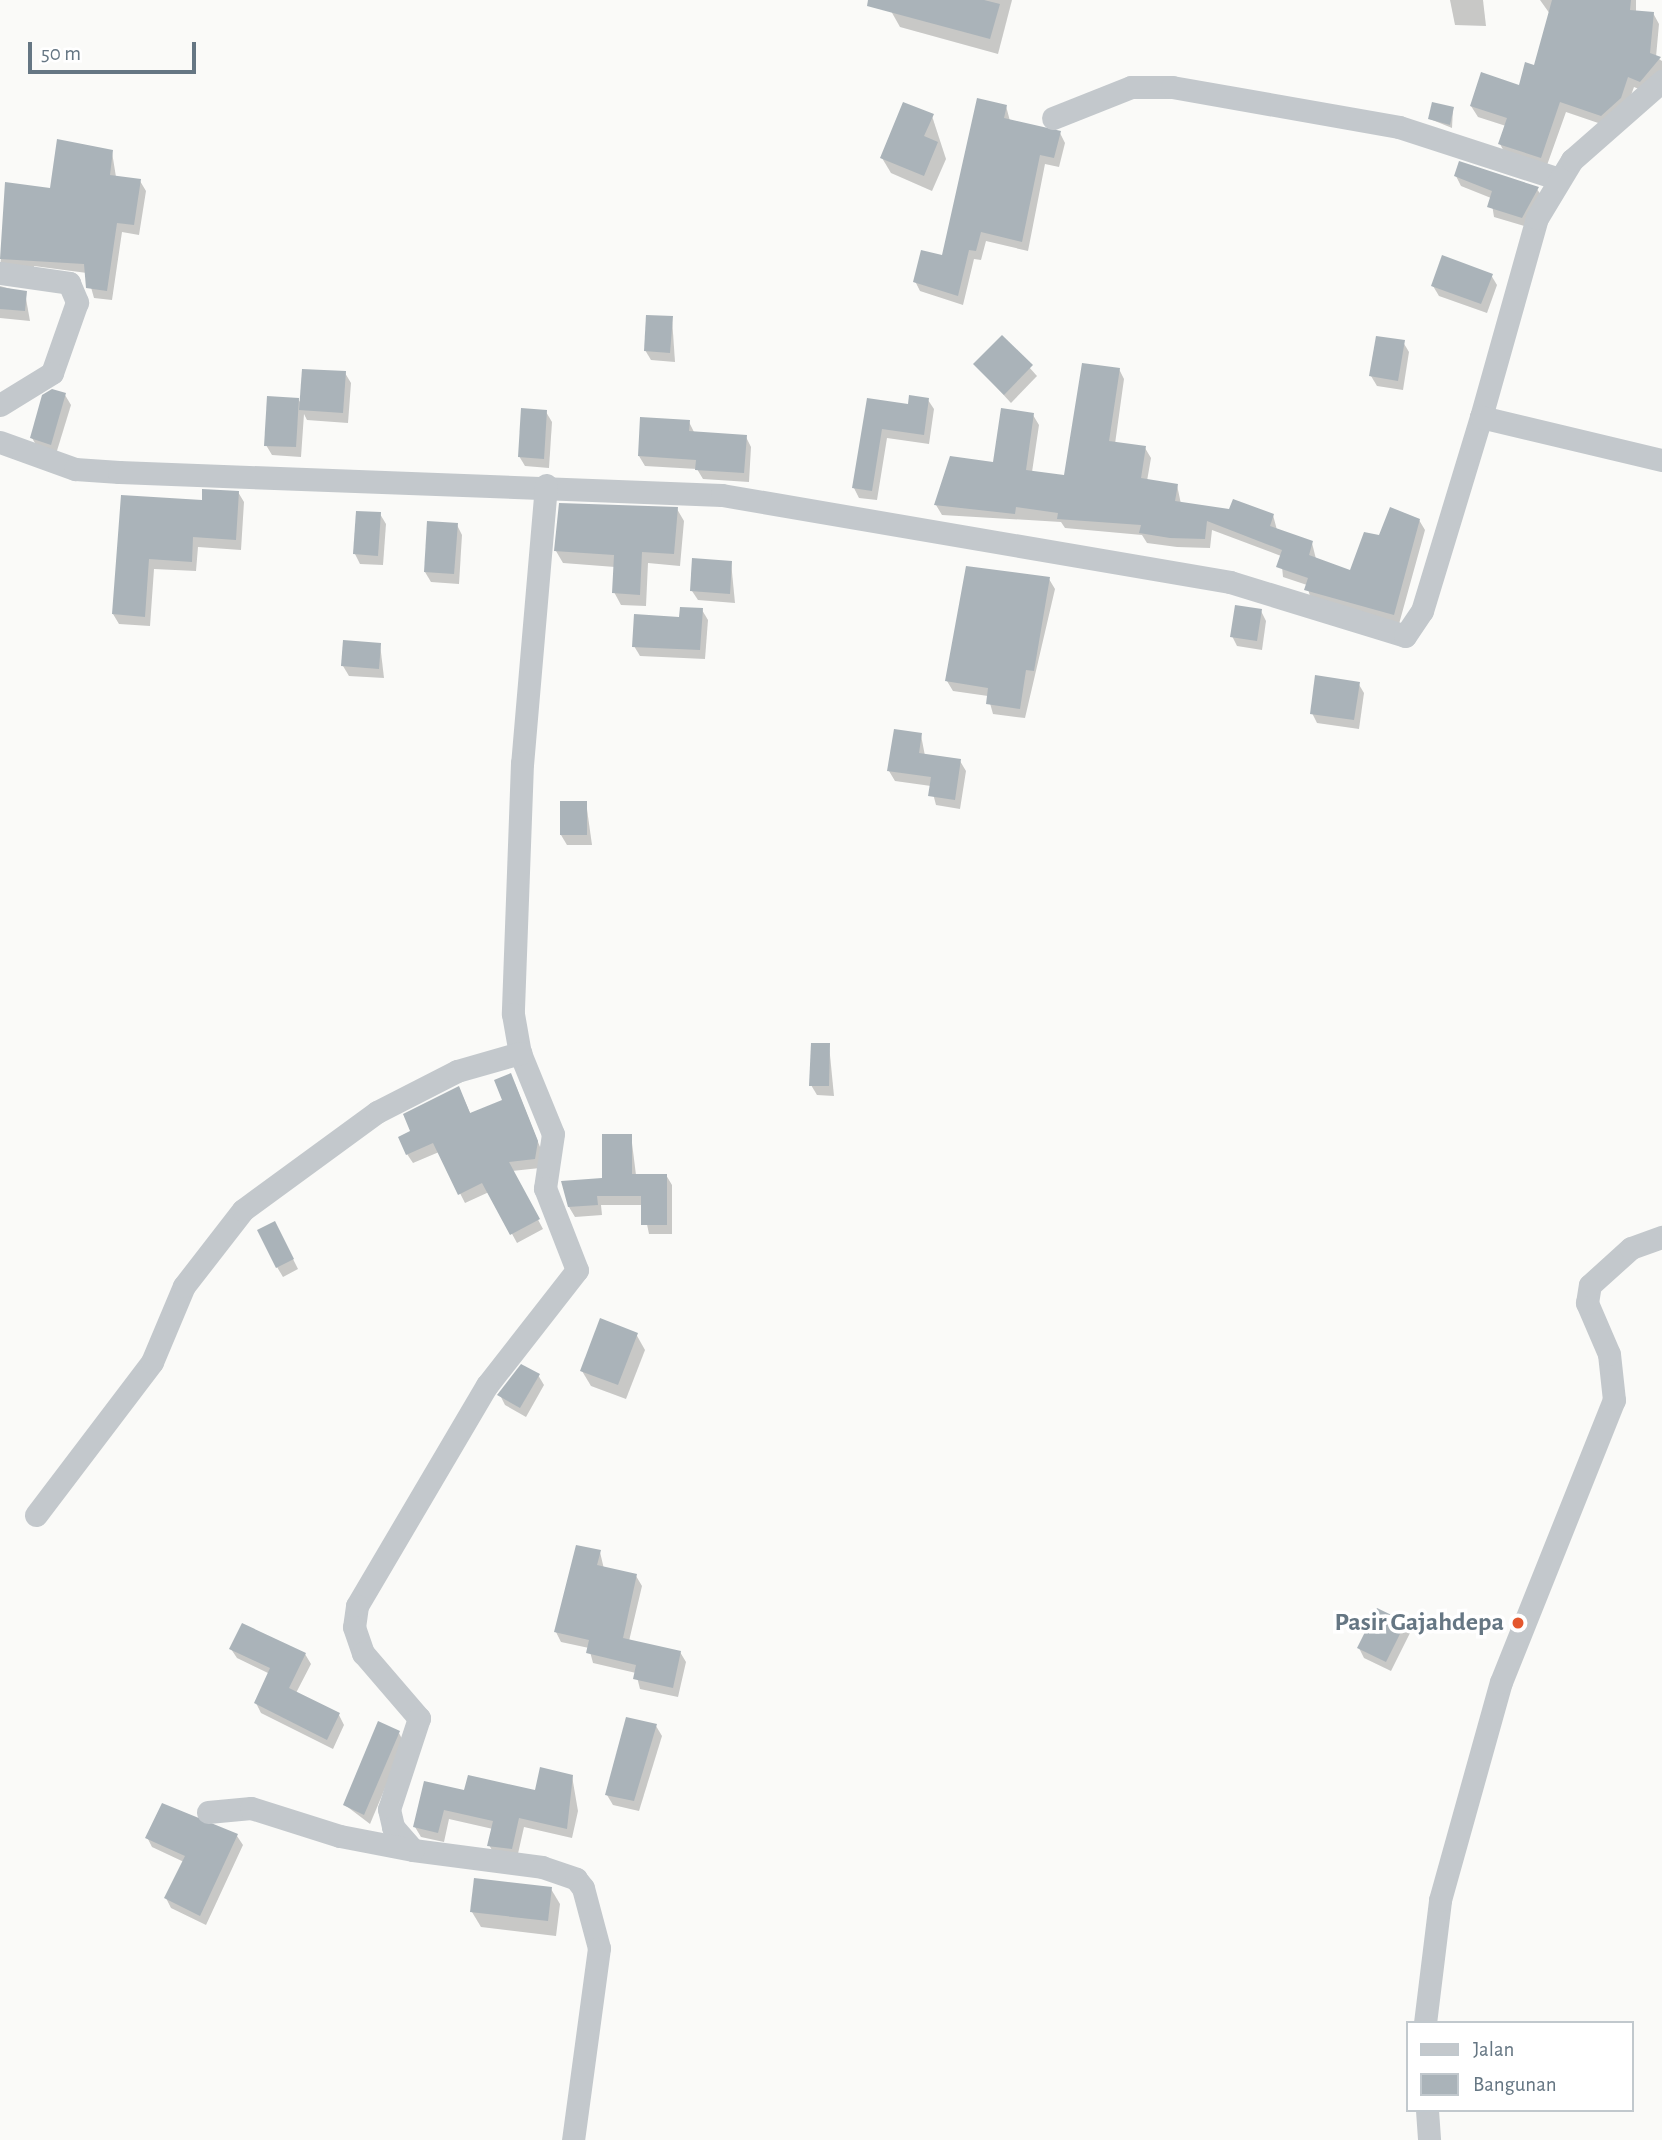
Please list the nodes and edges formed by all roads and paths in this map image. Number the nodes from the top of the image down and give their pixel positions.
1 (1662, 81) edge
2 (1052, 118) dead end
3 (1559, 179) junction
4 (0, 273) edge
5 (0, 404) edge
6 (1482, 417) junction
7 (0, 442) edge
8 (1662, 460) edge
9 (546, 485) junction
10 (520, 1053) junction
11 (1662, 1237) edge
12 (36, 1516) dead end
13 (208, 1812) dead end
14 (413, 1850) junction
15 (1425, 2021) edge
16 (1427, 2112) edge
17 (573, 2140) edge
18 (1429, 2140) edge

1 - 3 street
2 - 3 street
3 - 6 street
4 - 5 street
6 - 8 street
6 - 9 street
7 - 9 street
9 - 10 street
10 - 12 street
10 - 14 street
11 - 15 street
13 - 14 street
14 - 17 street
16 - 18 street

